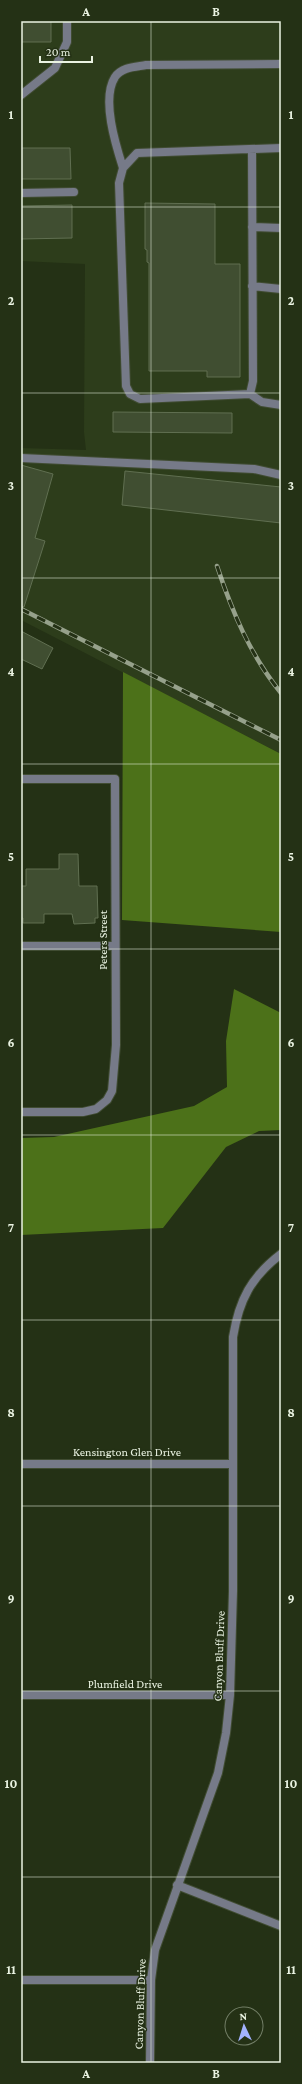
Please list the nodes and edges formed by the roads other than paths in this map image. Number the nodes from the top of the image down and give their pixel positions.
1 (67, 21) edge
2 (281, 64) edge
3 (21, 94) edge
4 (281, 148) edge
5 (252, 150) junction
6 (123, 168) junction
7 (74, 192) dead end
8 (21, 193) edge
9 (252, 228) junction
10 (281, 228) edge
11 (252, 286) junction
12 (281, 289) edge
13 (250, 394) junction
14 (281, 405) edge
15 (21, 458) edge
16 (281, 475) edge
17 (21, 779) edge
18 (21, 946) edge
19 (115, 946) junction
20 (21, 1112) edge
21 (281, 1254) edge
22 (21, 1464) edge
23 (232, 1464) junction
24 (21, 1695) edge
25 (230, 1695) junction
26 (177, 1885) junction
27 (281, 1926) edge
28 (21, 1980) edge
29 (151, 1980) junction
30 (150, 2063) edge

1 - 3 street
2 - 6 street
4 - 5 street
5 - 6 street
5 - 9 street
6 - 13 street
7 - 8 street
9 - 10 street
9 - 11 street
11 - 12 street
11 - 13 street
13 - 14 street
15 - 16 street
17 - 19 street, Peters Street
18 - 19 street
19 - 20 street, Peters Street
21 - 23 street, Canyon Bluff Drive
22 - 23 street, Kensington Glen Drive
23 - 25 street, Canyon Bluff Drive
24 - 25 street, Plumfield Drive
25 - 26 street, Canyon Bluff Drive
26 - 27 street
26 - 29 street, Canyon Bluff Drive
28 - 29 street
29 - 30 street, Canyon Bluff Drive

